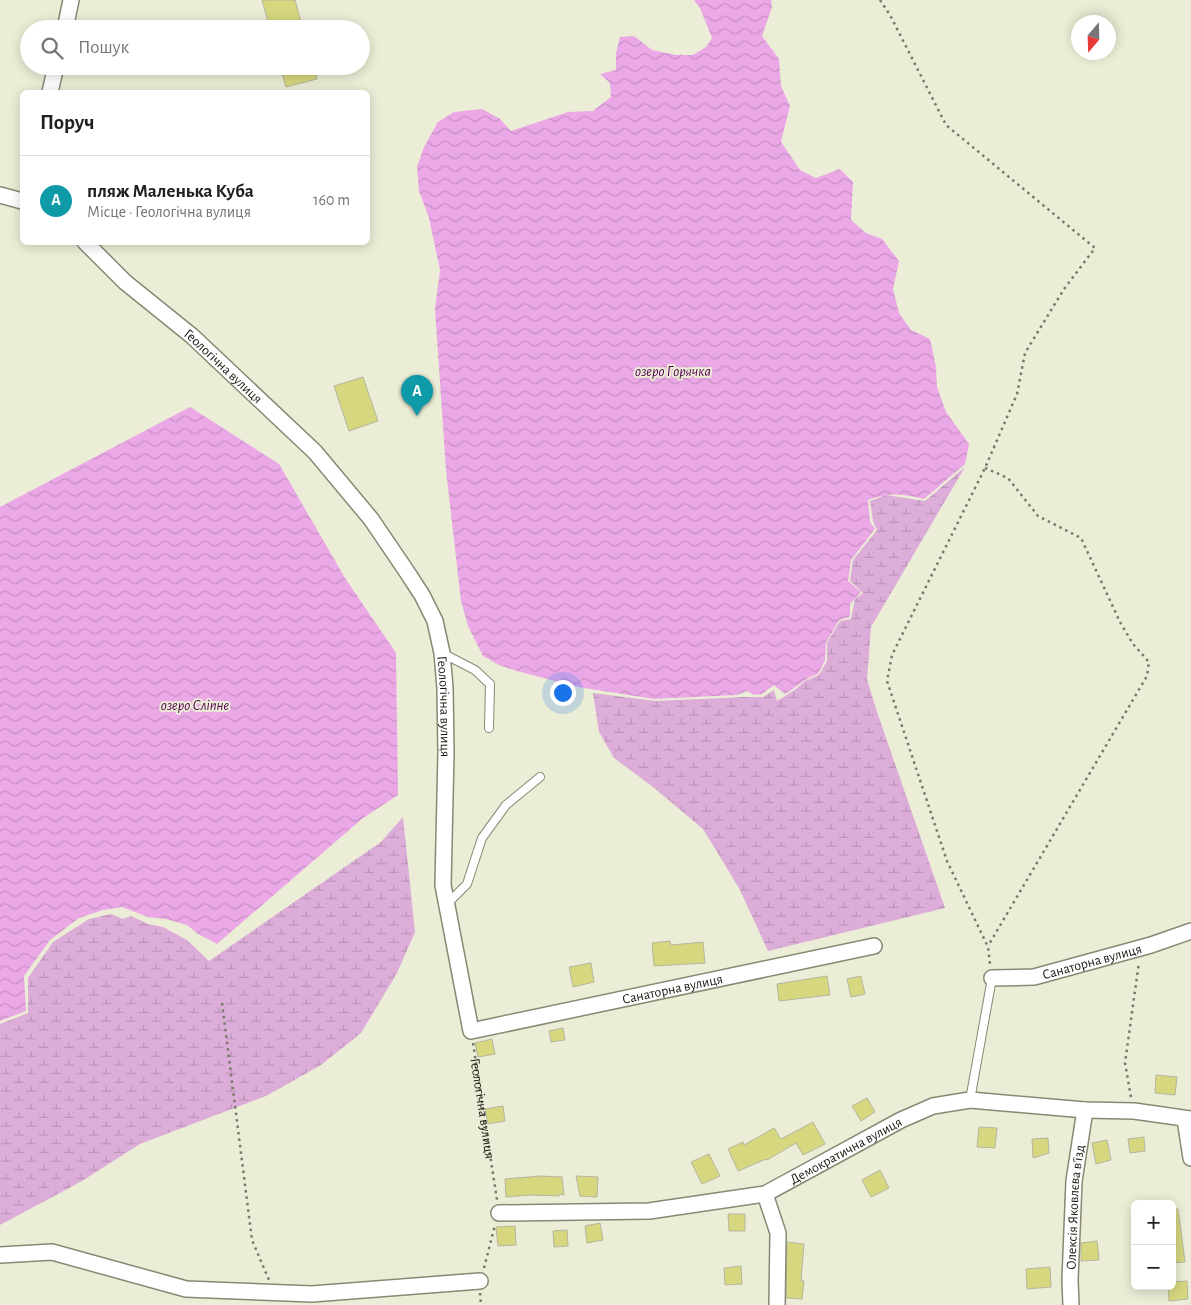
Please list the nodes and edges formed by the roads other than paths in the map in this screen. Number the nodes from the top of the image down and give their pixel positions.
1 (72, 0) edge
2 (67, 20) edge
3 (54, 75) edge
4 (50, 90) edge
5 (0, 195) edge
6 (20, 200) edge
7 (88, 245) edge
8 (442, 654) junction
9 (489, 728) dead end
10 (540, 776) dead end
11 (446, 904) junction
12 (1191, 931) edge
13 (874, 946) dead end
14 (992, 978) joint
15 (471, 1031) joint
16 (970, 1100) junction
17 (1085, 1110) junction
18 (1188, 1119) edge
19 (1191, 1158) edge
20 (765, 1194) junction
21 (499, 1213) road end
22 (0, 1256) edge
23 (480, 1281) road end
24 (362, 1298) edge
25 (777, 1305) edge
26 (1071, 1305) edge

1 - 2 street
3 - 4 street
5 - 6 street
7 - 8 street, Геологічна вулиця
8 - 9 lane
8 - 11 street, Геологічна вулиця
10 - 11 lane
11 - 15 street, Геологічна вулиця
12 - 14 street, Санаторна вулиця
13 - 15 street, Санаторна вулиця
14 - 16 lane
16 - 17 street, Демократична вулиця
16 - 20 street, Демократична вулиця
17 - 18 street, Демократична вулиця
17 - 26 street, Олексія Яковлєва в’їзд
18 - 19 street
20 - 21 street, Демократична вулиця
20 - 25 street
22 - 24 street
23 - 24 street

